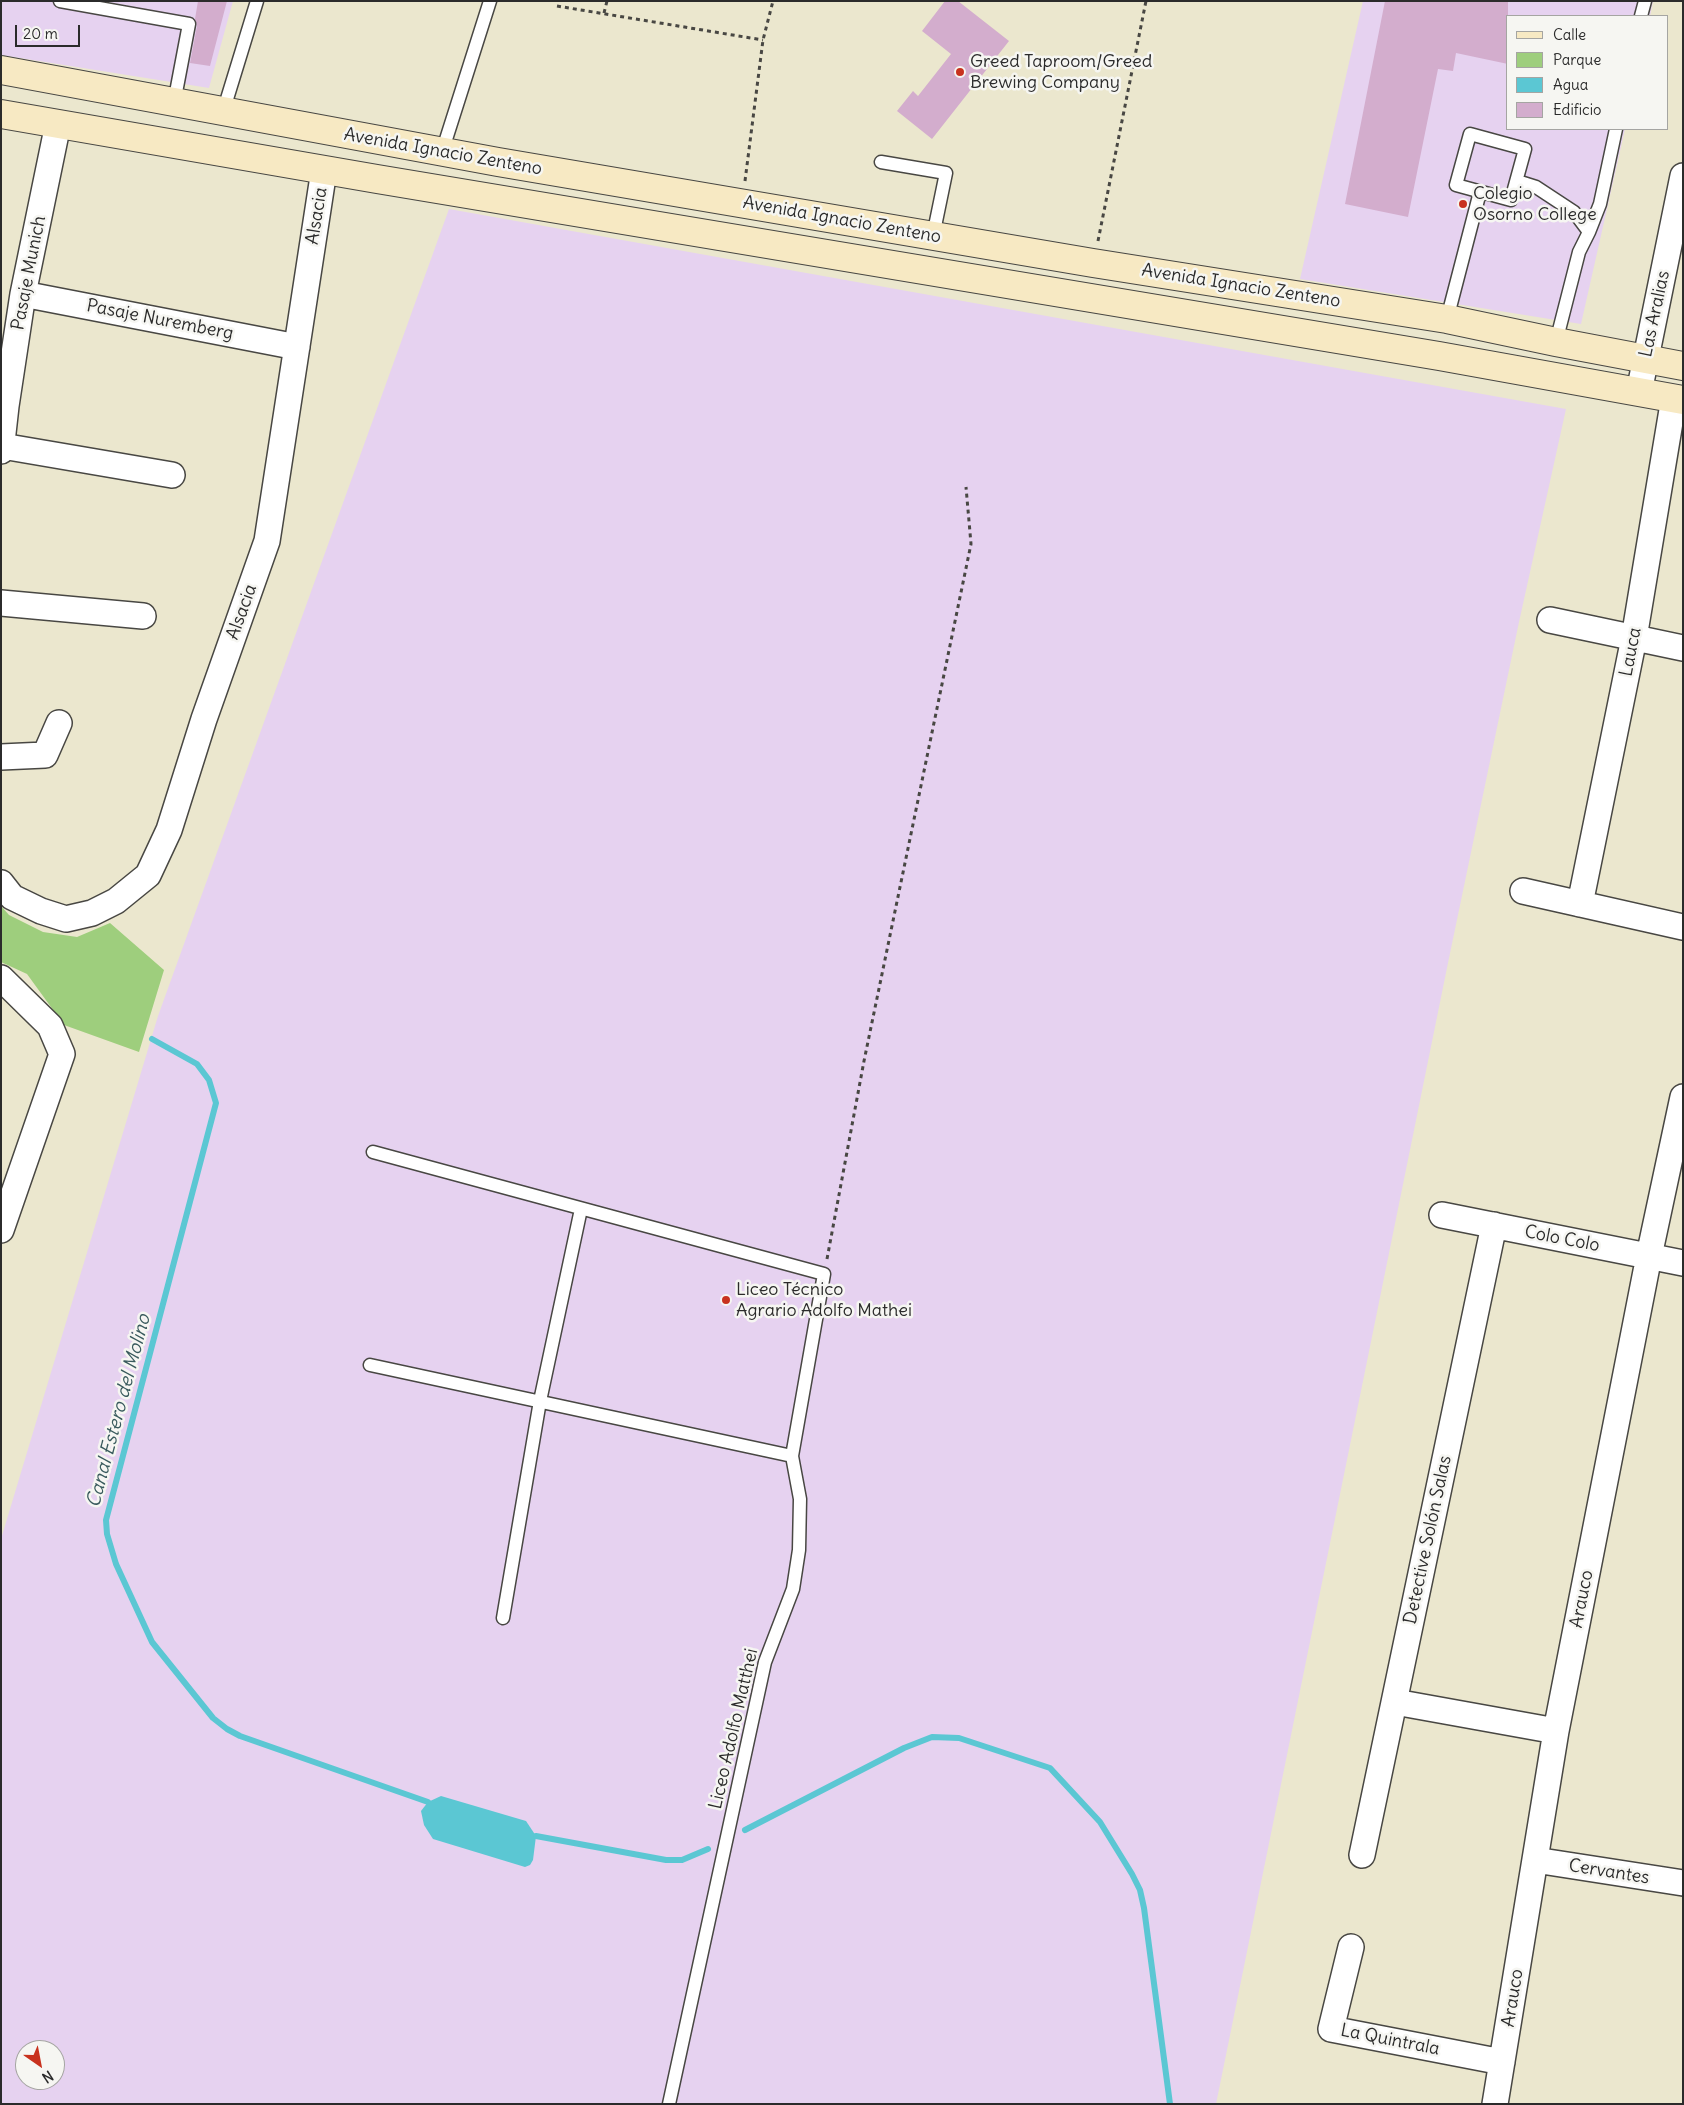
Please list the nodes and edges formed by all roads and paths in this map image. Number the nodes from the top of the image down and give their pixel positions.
1 (60, 1) edge
2 (257, 1) edge
3 (490, 1) edge
4 (607, 1) edge
5 (773, 1) edge
6 (1146, 1) edge
7 (1645, 1) edge
8 (557, 6) dead end
9 (604, 13) junction
10 (1641, 15) edge
11 (763, 40) junction
12 (1, 70) edge
13 (174, 103) junction
14 (224, 112) junction
15 (1, 114) edge
16 (58, 124) junction
17 (1616, 130) edge
18 (442, 152) junction
19 (881, 162) dead end
20 (324, 170) junction
21 (1683, 176) edge
22 (1517, 181) junction
23 (426, 187) junction
24 (1480, 192) junction
25 (742, 203) junction
26 (1680, 208) edge
27 (1590, 232) junction
28 (933, 236) junction
29 (1093, 263) junction
30 (23, 294) junction
31 (1087, 296) junction
32 (1447, 319) junction
33 (1556, 342) junction
34 (297, 347) junction
35 (1439, 356) junction
36 (1645, 358) junction
37 (1683, 366) edge
38 (1639, 392) junction
39 (1678, 399) edge
40 (2, 449) edge
41 (172, 475) dead end
42 (966, 487) dead end
43 (1, 603) edge
44 (142, 616) dead end
45 (1550, 620) dead end
46 (1634, 638) junction
47 (1683, 648) edge
48 (59, 723) dead end
49 (1, 757) edge
50 (1, 883) edge
51 (1523, 892) dead end
52 (1580, 904) junction
53 (1683, 927) edge
54 (1, 978) edge
55 (1683, 1097) edge
56 (373, 1152) dead end
57 (581, 1208) junction
58 (1442, 1215) dead end
59 (1494, 1225) junction
60 (1, 1230) edge
61 (1649, 1256) junction
62 (1683, 1263) edge
63 (824, 1274) junction
64 (370, 1365) dead end
65 (540, 1401) junction
66 (792, 1456) junction
67 (503, 1618) dead end
68 (1395, 1702) junction
69 (1556, 1732) junction
70 (1362, 1855) dead end
71 (1535, 1860) junction
72 (1683, 1883) edge
73 (1350, 1946) dead end
74 (1502, 2062) junction
75 (669, 2104) edge
76 (1495, 2104) edge

1 - 13 lane
2 - 14 lane
3 - 18 lane
4 - 9 path
5 - 11 path
6 - 29 path
7 - 10 lane
8 - 9 path
9 - 11 path
11 - 25 path
12 - 13 main road, Avenida Ignacio Zenteno
13 - 14 main road, Avenida Ignacio Zenteno
14 - 18 main road, Avenida Ignacio Zenteno
15 - 16 main road, Avenida Ignacio Zenteno
16 - 20 main road, Avenida Ignacio Zenteno
16 - 30 street, Pasaje Munich
17 - 27 lane
18 - 23 main road
18 - 25 main road, Avenida Ignacio Zenteno
19 - 28 lane
20 - 23 main road, Avenida Ignacio Zenteno
20 - 34 street, Alsacia
21 - 26 street, Las Aralias
22 - 24 lane
22 - 24 lane
22 - 27 lane
23 - 31 main road, Avenida Ignacio Zenteno
24 - 32 lane
25 - 28 main road, Avenida Ignacio Zenteno
26 - 36 street, Las Aralias
27 - 33 lane
28 - 29 main road, Avenida Ignacio Zenteno
29 - 31 main road
29 - 32 main road, Avenida Ignacio Zenteno
30 - 34 street, Pasaje Nuremberg
30 - 40 street, Pasaje Munich
31 - 35 main road, Avenida Ignacio Zenteno
32 - 33 main road, Avenida Ignacio Zenteno
32 - 35 main road
33 - 36 main road, Avenida Ignacio Zenteno
34 - 50 street, Alsacia
35 - 38 main road, Avenida Ignacio Zenteno
36 - 37 main road, Avenida Ignacio Zenteno
36 - 38 street, Las Aralias
38 - 39 main road, Avenida Ignacio Zenteno
39 - 46 street, Lauca
40 - 41 street
42 - 63 path
43 - 44 street
45 - 46 street
46 - 47 street
46 - 52 street, Lauca
48 - 49 street
51 - 52 street
52 - 53 street
54 - 60 street
55 - 61 street, Arauco
56 - 57 lane
57 - 63 lane
57 - 65 lane
58 - 59 street, Colo Colo
59 - 61 street, Colo Colo
59 - 68 street, Detective Solón Salas
61 - 62 street, Colo Colo
61 - 69 street, Arauco
63 - 66 lane, Liceo Adolfo Matthei
64 - 65 lane
65 - 66 lane
65 - 67 lane
66 - 75 lane, Liceo Adolfo Matthei
68 - 69 street
68 - 70 street, Detective Solón Salas
69 - 71 street, Arauco
71 - 72 street, Cervantes
71 - 74 street, Arauco
73 - 74 street, La Quintrala
74 - 76 street, Arauco

